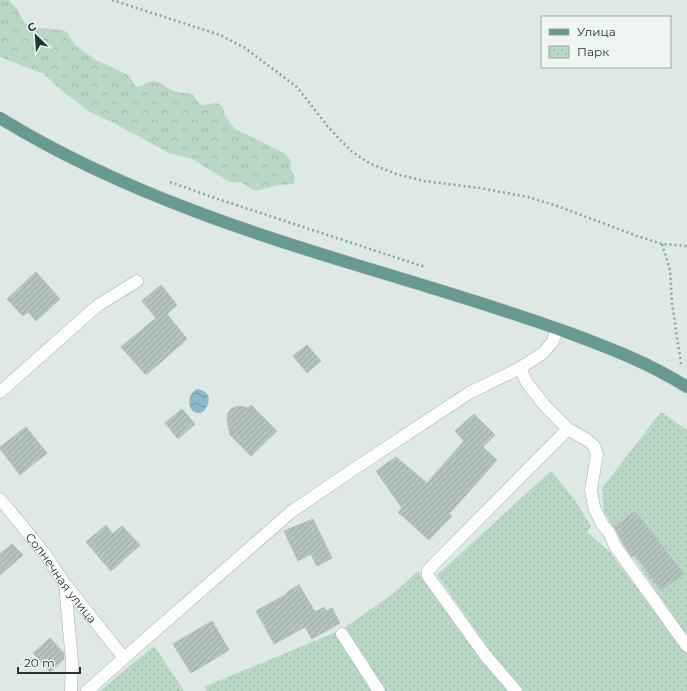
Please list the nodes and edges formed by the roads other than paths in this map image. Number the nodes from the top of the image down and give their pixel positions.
1 (0, 118) edge
2 (137, 281) dead end
3 (557, 329) junction
4 (520, 368) junction
5 (687, 387) edge
6 (0, 392) edge
7 (568, 429) junction
8 (0, 498) edge
9 (65, 584) junction
10 (342, 634) dead end
11 (687, 646) edge
12 (124, 658) junction
13 (71, 691) edge
14 (87, 691) edge
15 (379, 691) edge
16 (516, 691) edge

1 - 3 main road
2 - 6 street
3 - 4 street
3 - 5 main road
4 - 7 street
4 - 12 street
7 - 11 street
7 - 16 street
8 - 9 street, Солнечная улица
9 - 12 street, Солнечная улица
9 - 13 street
10 - 15 street
12 - 14 street

